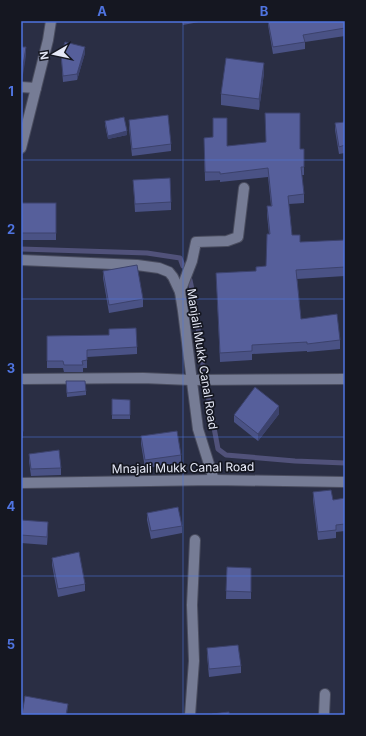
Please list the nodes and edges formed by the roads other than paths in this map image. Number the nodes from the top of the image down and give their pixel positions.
1 (51, 21) edge
2 (21, 87) edge
3 (36, 88) junction
4 (21, 148) edge
5 (244, 188) dead end
6 (21, 260) edge
7 (180, 292) junction
8 (21, 379) edge
9 (191, 380) junction
10 (345, 380) edge
11 (214, 480) junction
12 (345, 482) edge
13 (21, 483) edge
14 (195, 540) dead end
15 (325, 694) dead end
16 (190, 715) edge
17 (324, 715) edge

1 - 3 street
2 - 3 street
3 - 4 street
5 - 7 street
6 - 7 street, Manjali Mukk Canal Road
7 - 9 street, Manjali Mukk Canal Road
8 - 9 street
9 - 10 street
9 - 11 street, Manjali Mukk Canal Road
11 - 12 street, Mnajali Mukk Canal Road
11 - 13 street, Mnajali Mukk Canal Road
14 - 16 street
15 - 17 street

